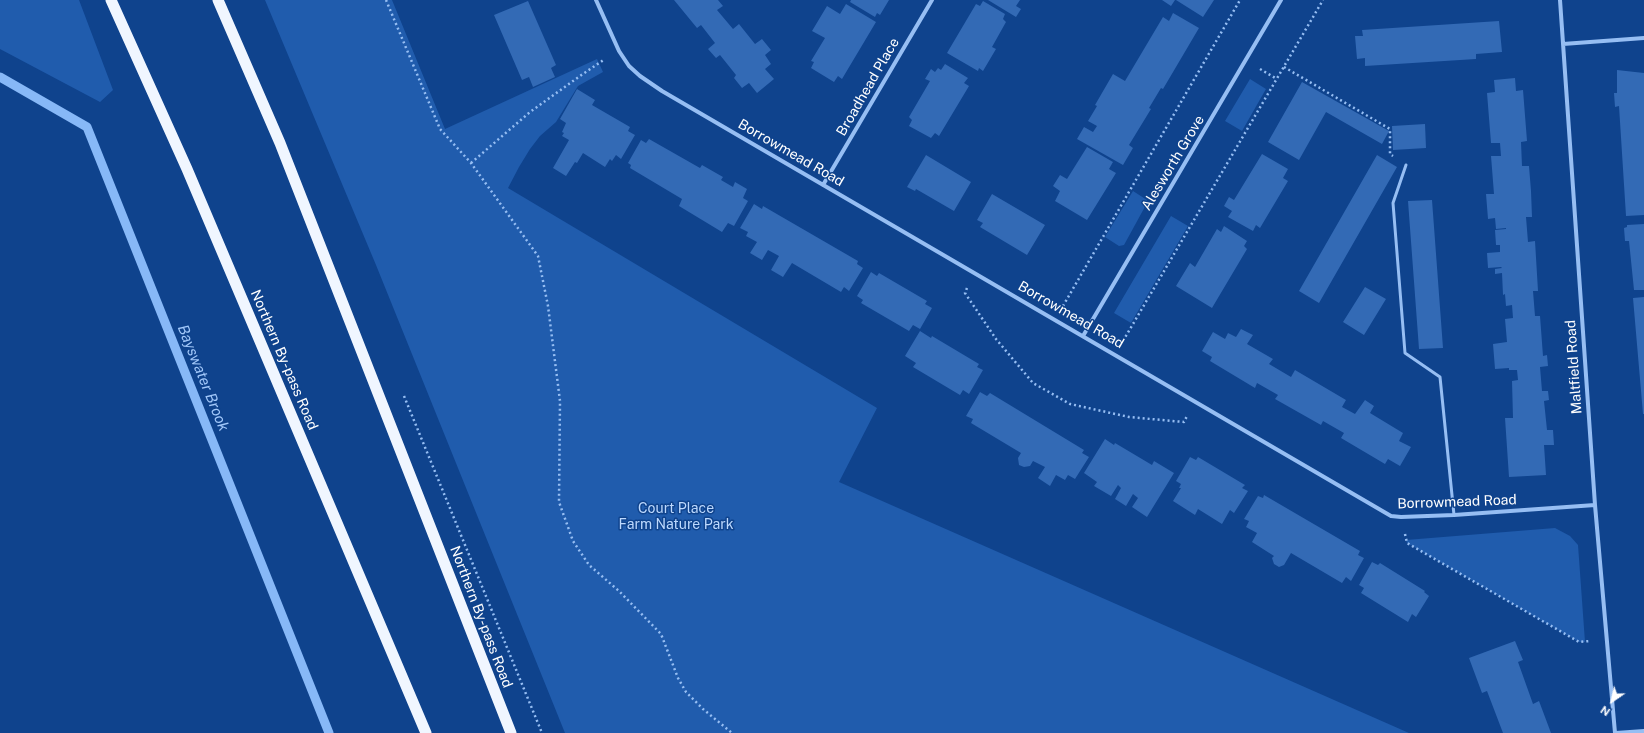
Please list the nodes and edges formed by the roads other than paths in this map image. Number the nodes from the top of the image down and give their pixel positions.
1 (111, 0) edge
2 (218, 0) edge
3 (596, 0) edge
4 (932, 0) edge
5 (1281, 0) edge
6 (1560, 0) edge
7 (1644, 38) edge
8 (1563, 44) junction
9 (1406, 165) road end
10 (823, 185) junction
11 (1083, 336) junction
12 (1595, 505) junction
13 (1454, 515) junction
14 (1644, 731) edge
15 (426, 733) edge
16 (511, 733) edge
17 (1615, 733) edge

1 - 15 highway, Northern By-pass Road
2 - 16 highway, Northern By-pass Road
3 - 10 street, Borrowmead Road
4 - 10 street, Broadhead Place
5 - 11 street, Alesworth Grove
6 - 8 street, Maltfield Road
7 - 8 street
8 - 12 street, Maltfield Road
9 - 13 lane
10 - 11 street, Borrowmead Road
11 - 13 street, Borrowmead Road
12 - 13 street, Borrowmead Road
12 - 17 street, Maltfield Road
14 - 17 street

